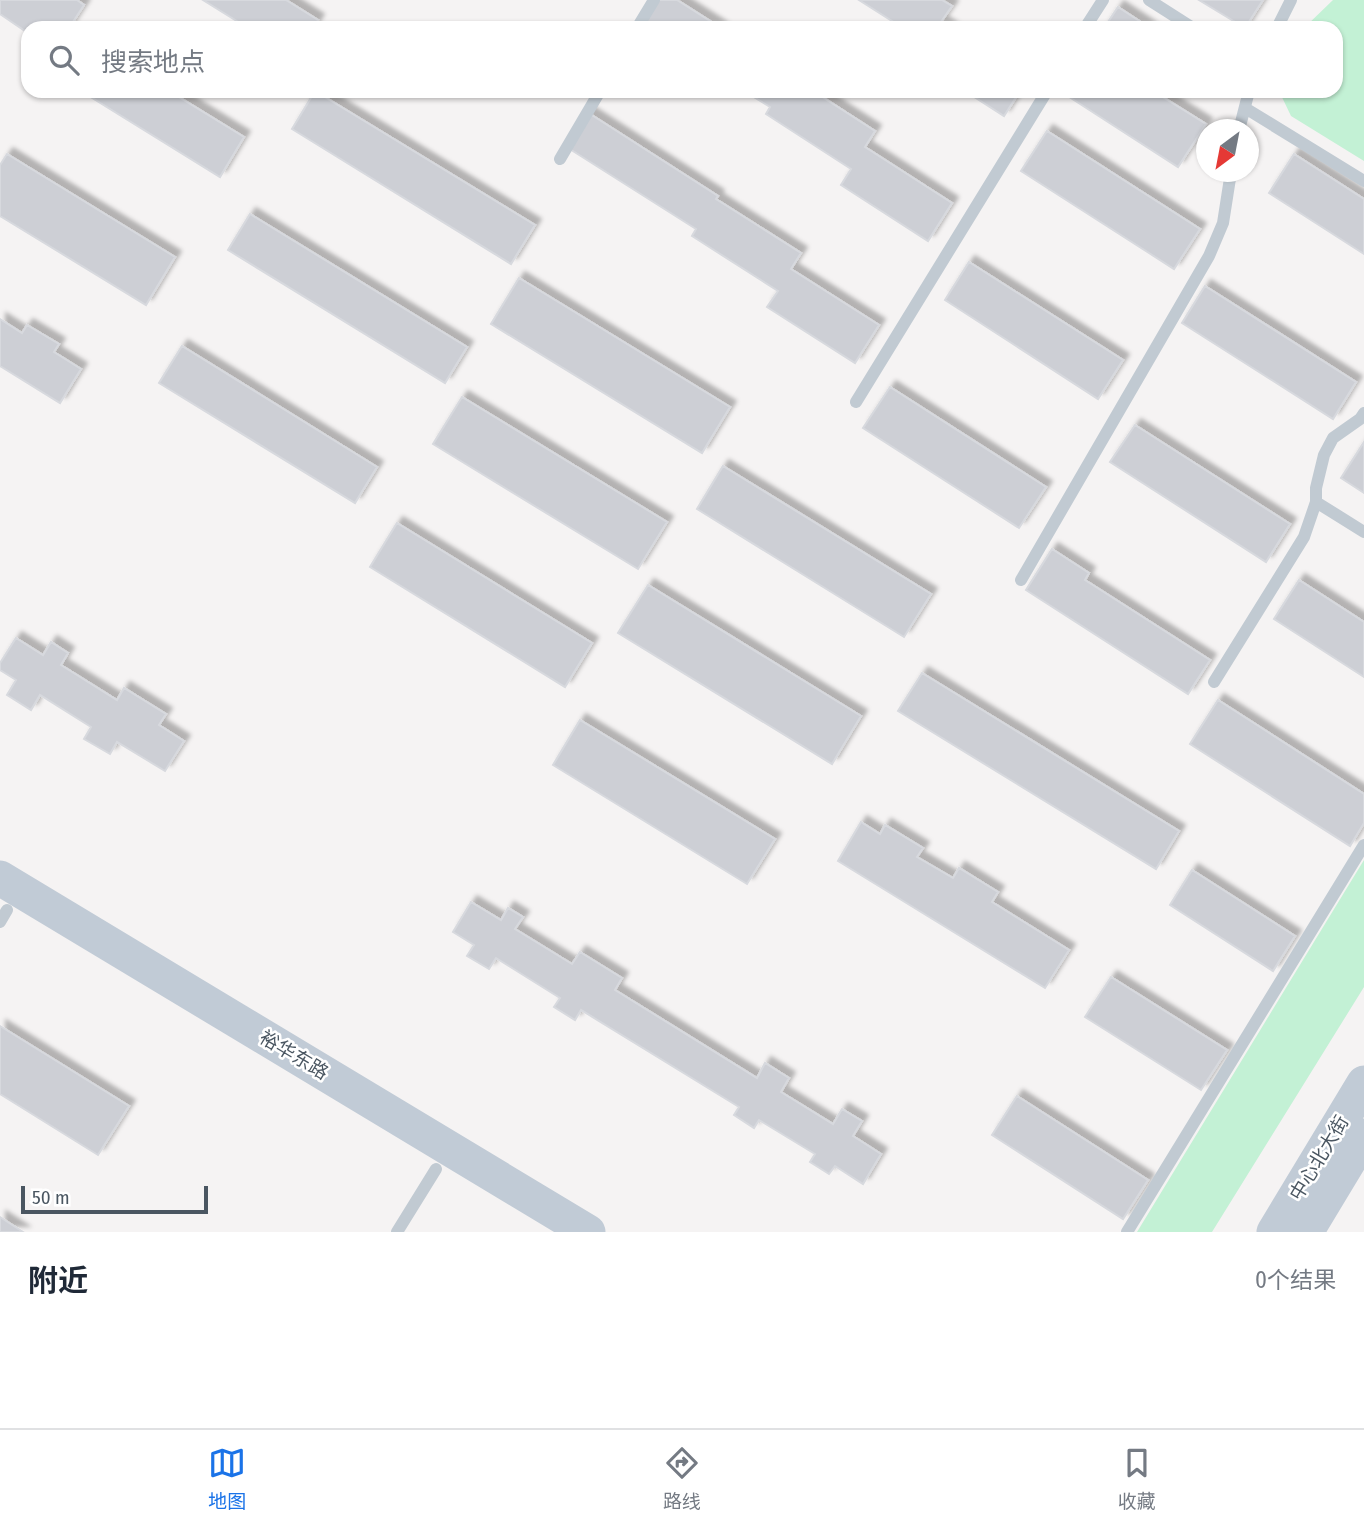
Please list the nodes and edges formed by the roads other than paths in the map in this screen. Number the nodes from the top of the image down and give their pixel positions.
1 (654, 0) edge
2 (1103, 0) edge
3 (1149, 0) edge
4 (1291, 0) edge
5 (641, 21) edge
6 (1090, 21) edge
7 (1182, 21) edge
8 (1280, 21) edge
9 (596, 98) edge
10 (1043, 98) edge
11 (1247, 98) edge
12 (1245, 108) junction
13 (1242, 119) edge
14 (560, 159) dead end
15 (1364, 181) edge
16 (1229, 182) edge
17 (856, 402) dead end
18 (1364, 413) edge
19 (1316, 502) junction
20 (1364, 532) edge
21 (1021, 580) dead end
22 (1214, 682) dead end
23 (1364, 845) edge
24 (2, 904) edge
25 (1364, 1083) edge
26 (1364, 1136) edge
27 (436, 1169) junction
28 (397, 1232) edge
29 (541, 1232) edge
30 (588, 1232) edge
31 (1127, 1232) edge
32 (1274, 1232) edge
33 (1306, 1232) edge

1 - 5 lane
2 - 6 lane
3 - 7 lane
4 - 8 lane
9 - 14 lane
10 - 17 lane
11 - 12 lane
12 - 13 lane
12 - 15 lane
16 - 21 lane
18 - 19 lane
19 - 20 lane
19 - 22 lane
23 - 31 lane
24 - 27 street, 裕华东路
24 - 30 street, 裕华东路
25 - 32 street, 中心北大街
26 - 33 street, 中心北大街
27 - 28 lane
27 - 29 street, 裕华东路

